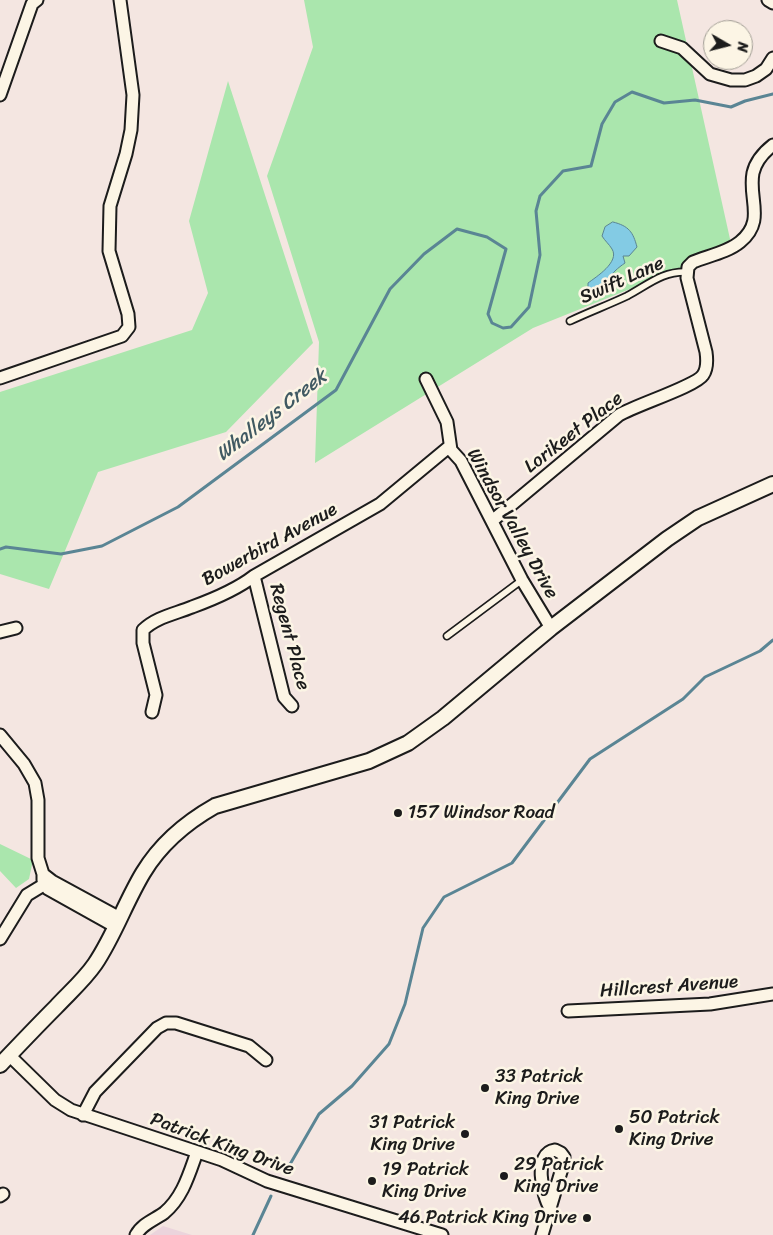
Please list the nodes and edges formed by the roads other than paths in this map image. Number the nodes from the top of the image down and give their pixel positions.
1 (37, 0) edge
2 (120, 0) edge
3 (768, 0) edge
4 (773, 3) edge
5 (661, 41) dead end
6 (773, 58) edge
7 (0, 95) edge
8 (773, 145) edge
9 (686, 272) junction
10 (570, 321) dead end
11 (0, 378) edge
12 (426, 379) dead end
13 (450, 446) junction
14 (773, 484) edge
15 (492, 521) junction
16 (254, 576) junction
17 (522, 580) junction
18 (16, 628) dead end
19 (551, 628) junction
20 (0, 632) edge
21 (447, 636) dead end
22 (292, 706) dead end
23 (152, 712) dead end
24 (0, 735) edge
25 (47, 880) junction
26 (118, 922) junction
27 (0, 939) edge
28 (773, 994) edge
29 (568, 1011) dead end
30 (5, 1060) edge
31 (266, 1060) dead end
32 (83, 1115) junction
33 (197, 1152) junction
34 (550, 1208) dead end
35 (136, 1235) edge
36 (442, 1235) edge
37 (542, 1235) edge

1 - 7 street
2 - 11 street
3 - 4 street
5 - 6 street
8 - 9 street
9 - 10 lane, Swift Lane
9 - 15 street, Lorikeet Place
12 - 13 street, Windsor Valley Drive
13 - 15 street, Windsor Valley Drive
13 - 16 street, Bowerbird Avenue
14 - 19 street
15 - 17 street, Windsor Valley Drive
16 - 22 street, Regent Place
16 - 23 street, Bowerbird Avenue
17 - 19 street, Windsor Valley Drive
17 - 21 lane
18 - 20 street
19 - 26 street
24 - 25 street
25 - 26 street
25 - 27 street
26 - 30 street
28 - 29 street, Hillcrest Avenue
30 - 32 street, Patrick King Drive
31 - 32 street
32 - 33 street, Patrick King Drive
33 - 35 street
33 - 36 street, Patrick King Drive
34 - 37 street

